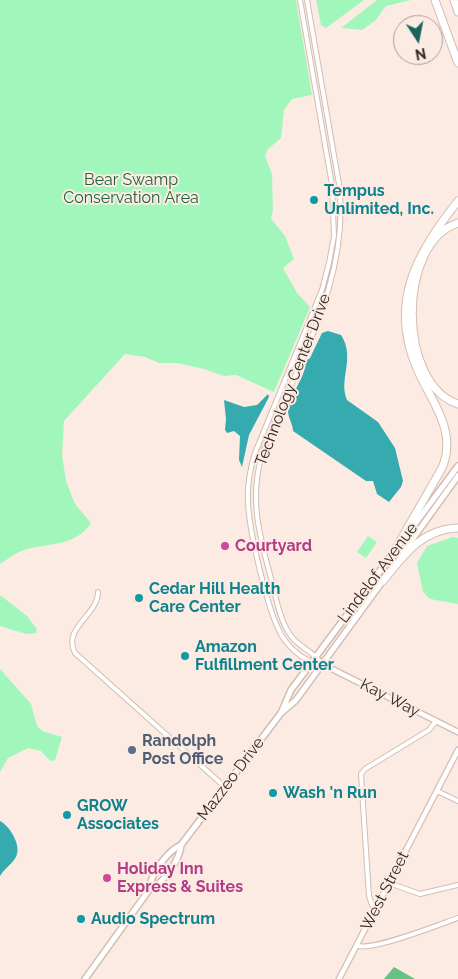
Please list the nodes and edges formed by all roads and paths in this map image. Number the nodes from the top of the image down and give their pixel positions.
1 (300, 0) edge
2 (307, 0) edge
3 (435, 0) edge
4 (454, 0) edge
5 (458, 12) edge
6 (458, 63) edge
7 (458, 202) edge
8 (458, 223) edge
9 (458, 404) edge
10 (458, 466) edge
11 (458, 476) edge
12 (458, 528) edge
13 (392, 555) junction
14 (383, 581) junction
15 (98, 592) dead end
16 (316, 656) junction
17 (312, 662) junction
18 (322, 664) junction
19 (298, 681) joint
20 (308, 684) joint
21 (281, 713) junction
22 (436, 721) junction
23 (458, 732) edge
24 (458, 750) edge
25 (225, 787) junction
26 (437, 791) junction
27 (458, 801) edge
28 (181, 845) junction
29 (389, 883) junction
30 (458, 885) edge
31 (149, 890) junction
32 (376, 908) junction
33 (458, 918) edge
34 (358, 946) junction
35 (85, 979) edge
36 (339, 979) edge

1 - 17 street, Technology Center Drive
2 - 16 street, Technology Center Drive
3 - 6 highway
4 - 5 highway
7 - 13 highway
8 - 9 highway
10 - 13 main road, Lindelof Avenue
11 - 14 main road, Lindelof Avenue
12 - 14 highway
13 - 16 main road, Lindelof Avenue
14 - 18 main road, Lindelof Avenue
15 - 25 street
16 - 17 main road, Lindelof Avenue
16 - 18 street, Technology Center Drive
17 - 18 street, Technology Center Drive
17 - 19 main road, Lindelof Avenue
18 - 20 main road, Lindelof Avenue
18 - 22 street, Kay Way
19 - 21 main road, Mazzeo Drive
20 - 21 main road, Mazzeo Drive
21 - 25 main road, Mazzeo Drive
22 - 23 street, Kay Way
22 - 32 street
24 - 26 street, West Street
25 - 28 main road, Mazzeo Drive
26 - 27 street
26 - 29 street, West Street
28 - 31 main road, Mazzeo Drive
28 - 31 main road, Mazzeo Drive
29 - 30 street
29 - 32 street, West Street
31 - 35 main road, Mazzeo Drive
32 - 34 street, West Street
33 - 34 street
34 - 36 street, West Street

